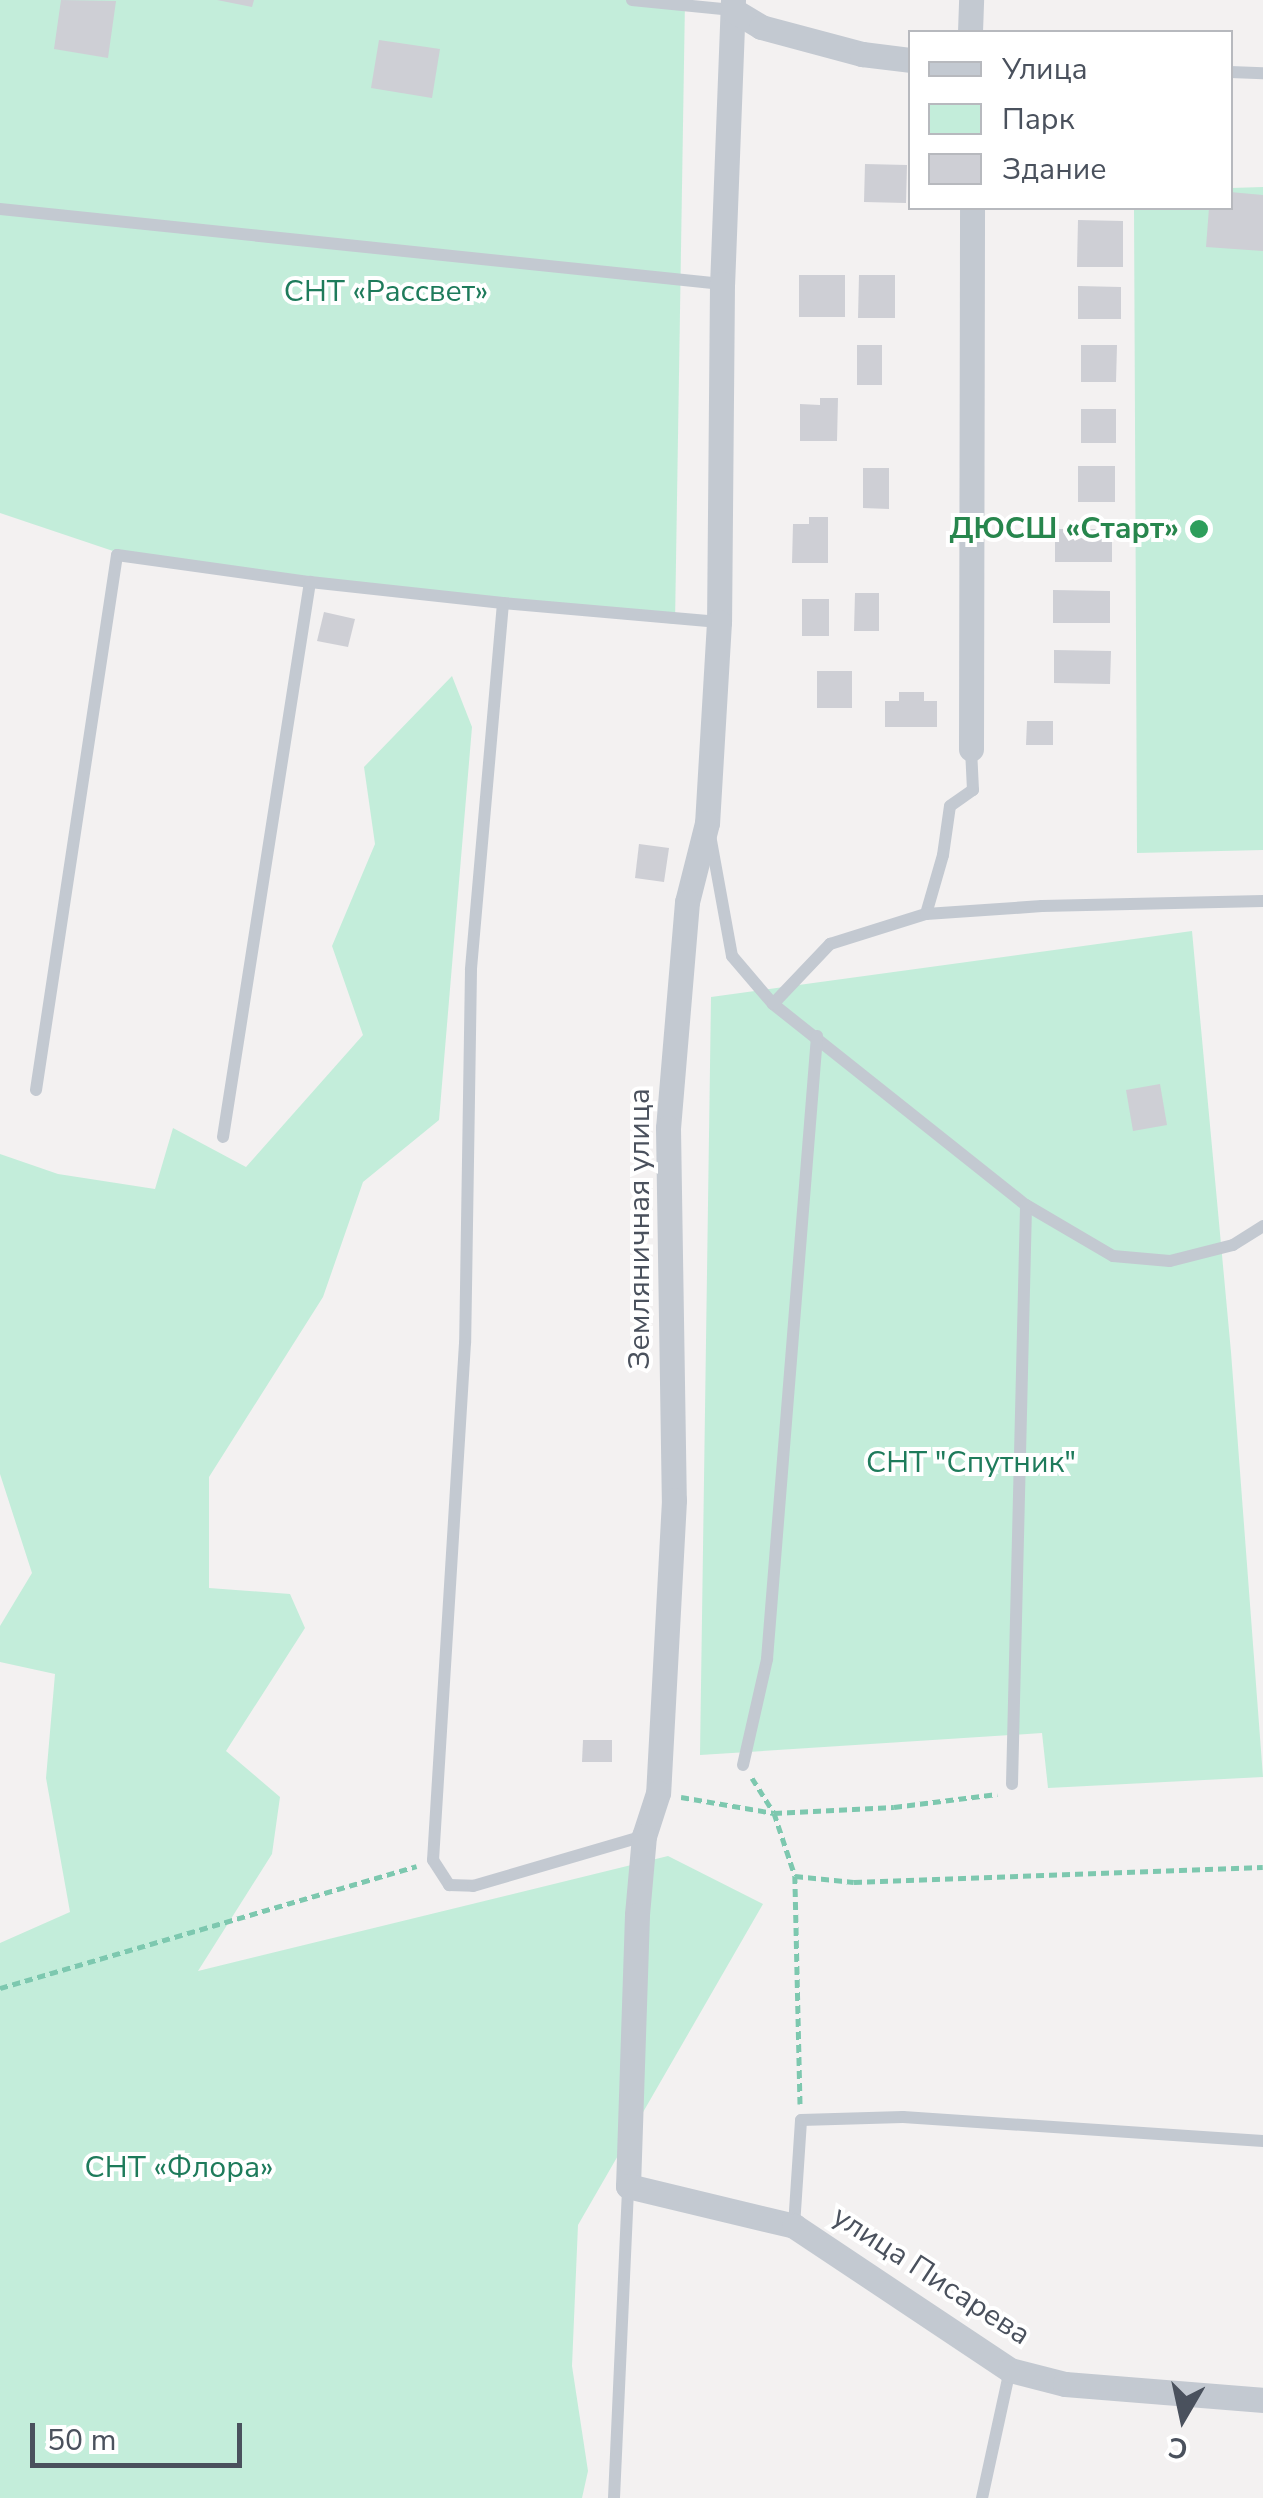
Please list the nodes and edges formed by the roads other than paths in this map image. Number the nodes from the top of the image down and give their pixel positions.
1 (632, 0) edge
2 (971, 0) edge
3 (733, 5) edge
4 (970, 30) edge
5 (908, 60) edge
6 (1233, 72) edge
7 (1263, 74) edge
8 (0, 209) edge
9 (972, 210) edge
10 (722, 284) junction
11 (310, 582) junction
12 (503, 603) junction
13 (719, 622) junction
14 (971, 749) joint
15 (707, 823) junction
16 (1263, 901) edge
17 (926, 914) junction
18 (773, 1004) junction
19 (817, 1036) junction
20 (36, 1090) dead end
21 (223, 1138) dead end
22 (1026, 1206) junction
23 (1263, 1226) edge
24 (743, 1765) road end
25 (1012, 1784) road end
26 (644, 1836) junction
27 (1263, 2141) edge
28 (628, 2186) junction
29 (794, 2226) junction
30 (1010, 2370) junction
31 (1263, 2400) edge
32 (614, 2498) edge
33 (982, 2498) edge

1 - 3 lane
2 - 4 street
3 - 5 street
3 - 10 street, Земляничная улица
6 - 7 lane
8 - 10 lane
9 - 14 street
10 - 13 street, Земляничная улица
11 - 12 lane
11 - 20 lane
11 - 21 lane
12 - 13 lane
12 - 26 lane
13 - 15 street, Земляничная улица
14 - 17 lane
15 - 18 lane
15 - 26 street, Земляничная улица
16 - 17 lane
17 - 18 lane
18 - 19 lane
19 - 22 lane
19 - 24 lane
22 - 23 lane
22 - 25 lane
26 - 28 street, Земляничная улица
27 - 29 lane
28 - 29 street, улица Писарева
28 - 32 lane
29 - 30 street, улица Писарева
30 - 31 street, улица Писарева
30 - 33 lane

